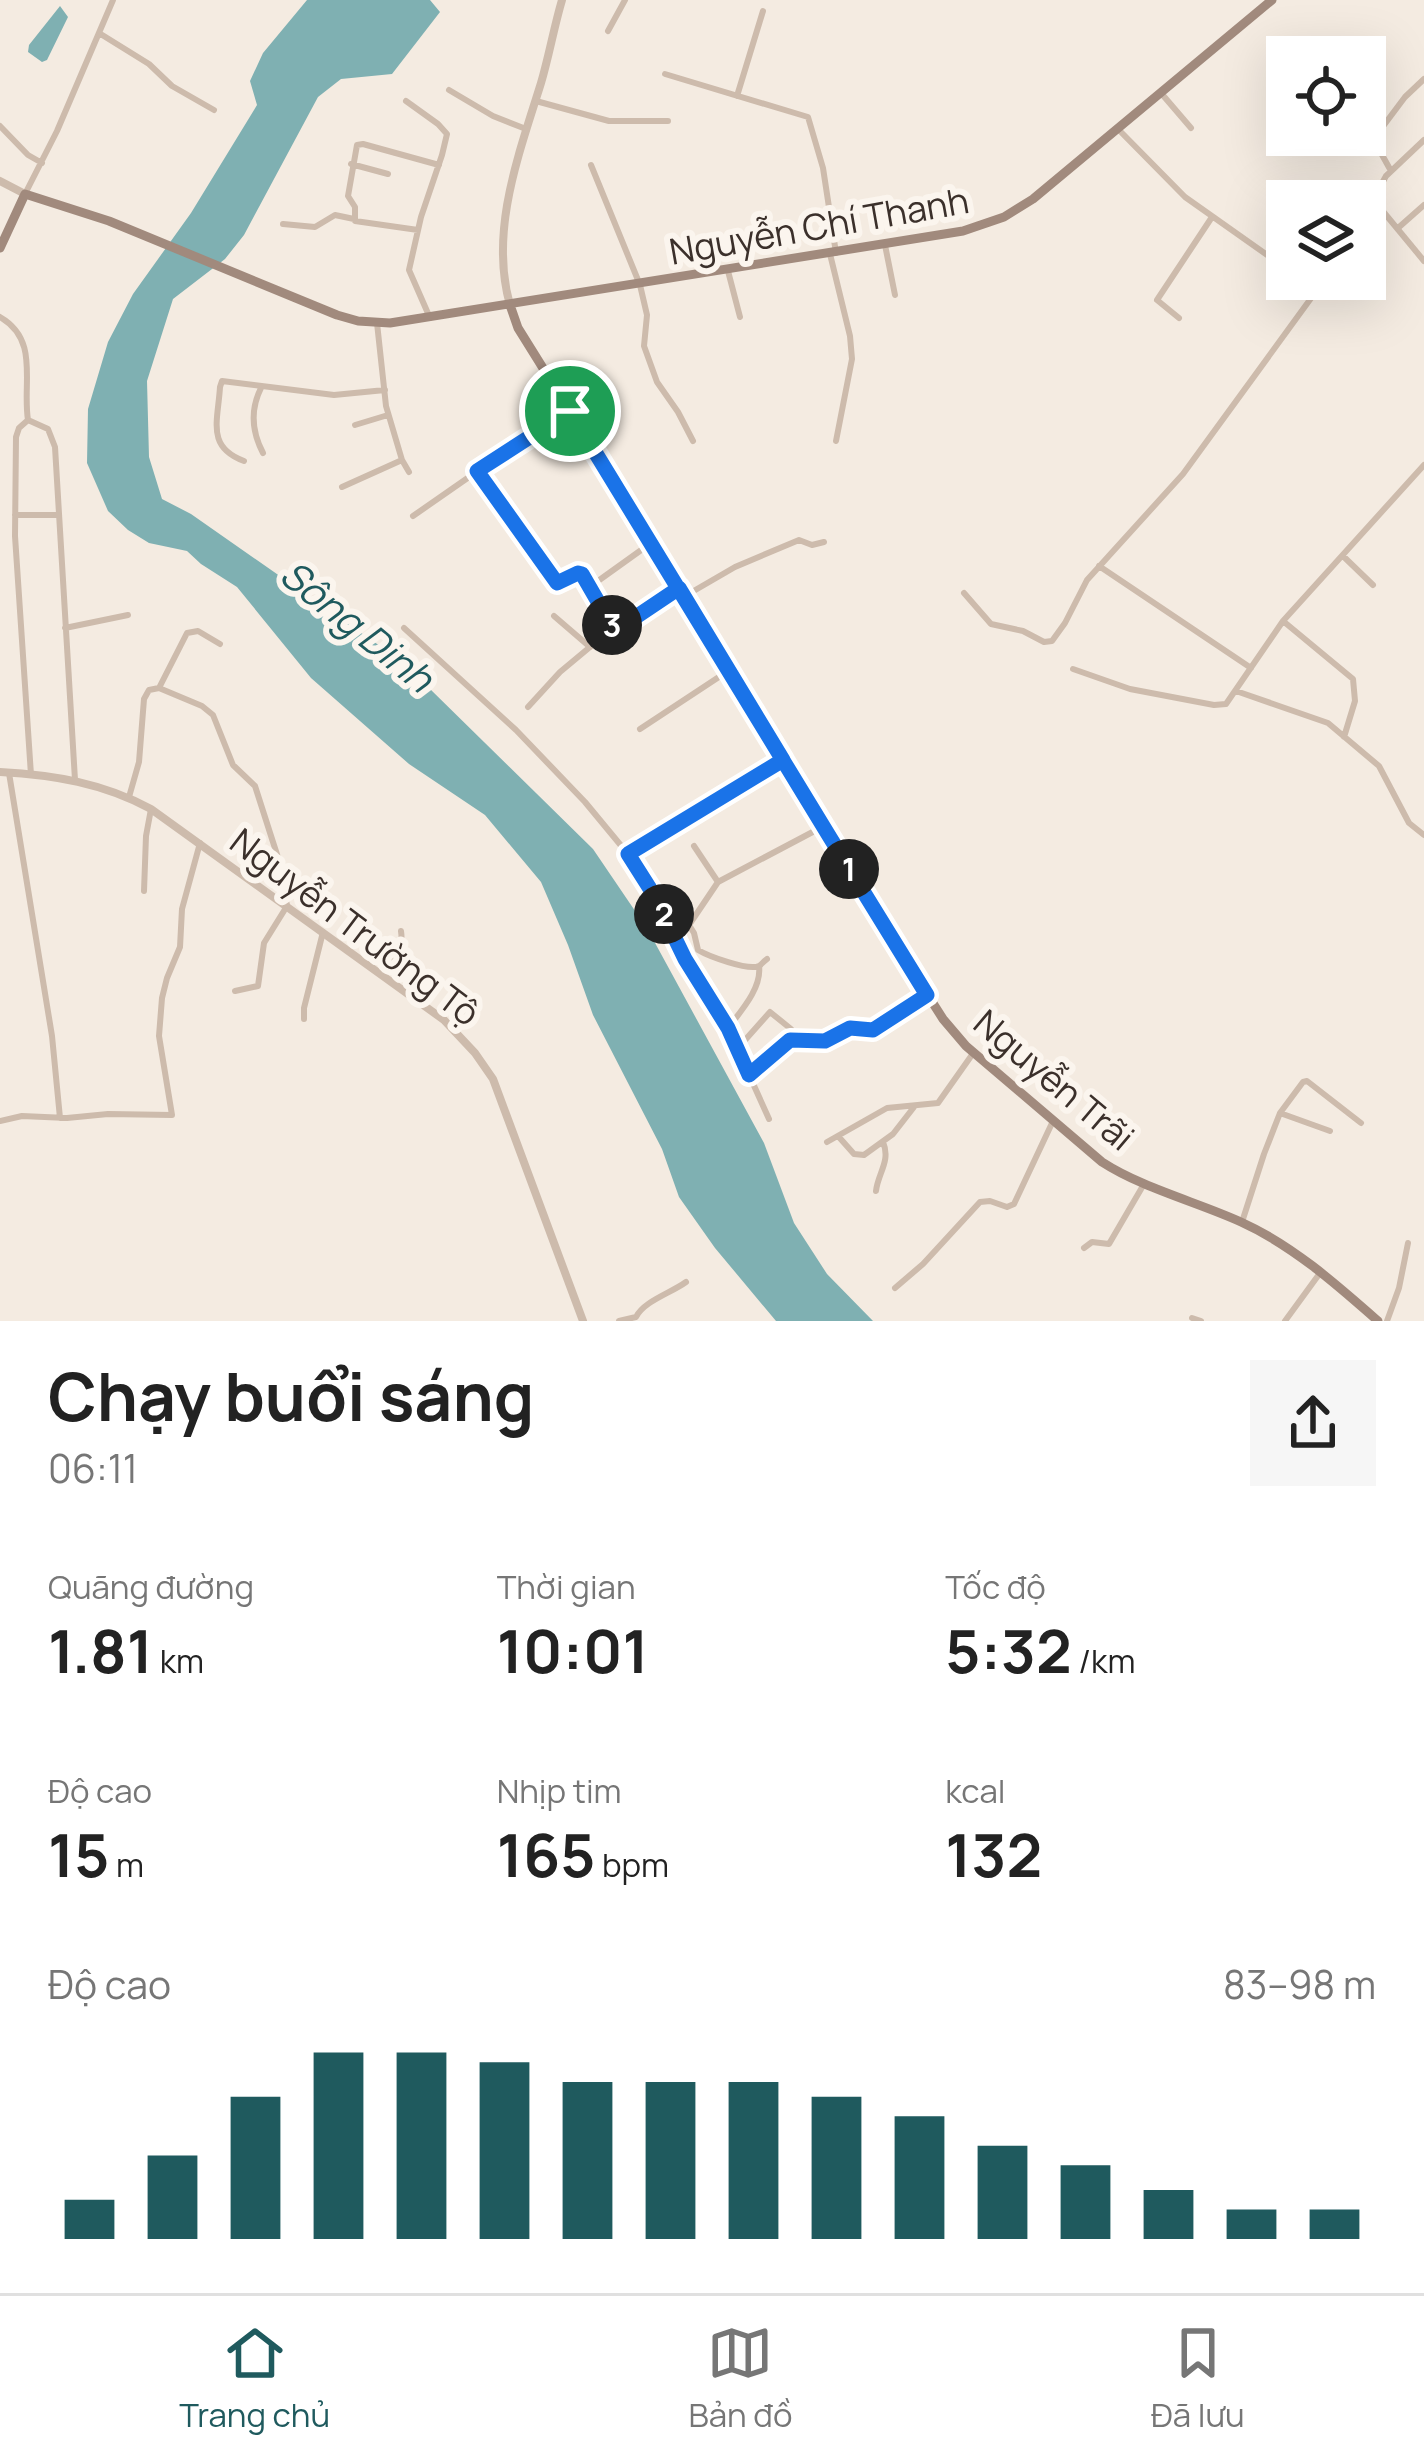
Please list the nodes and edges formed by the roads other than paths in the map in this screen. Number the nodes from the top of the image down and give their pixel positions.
1 (562, 0) edge
2 (625, 0) edge
3 (1272, 0) edge
4 (109, 2) edge
5 (764, 11) dead end
6 (608, 32) dead end
7 (99, 34) junction
8 (665, 74) dead end
9 (1424, 79) edge
10 (449, 90) dead end
11 (1161, 93) junction
12 (737, 96) junction
13 (535, 100) junction
14 (406, 101) dead end
15 (214, 110) dead end
16 (668, 121) dead end
17 (0, 126) edge
18 (1117, 128) junction
19 (1191, 128) dead end
20 (526, 129) junction
21 (1424, 140) edge
22 (42, 163) junction
23 (351, 164) junction
24 (439, 165) junction
25 (591, 165) dead end
26 (1391, 171) junction
27 (388, 174) dead end
28 (1385, 180) edge
29 (0, 182) edge
30 (26, 194) junction
31 (1424, 205) edge
32 (1386, 214) edge
33 (1212, 217) junction
34 (354, 220) junction
35 (283, 224) dead end
36 (1398, 228) junction
37 (418, 230) junction
38 (885, 245) junction
39 (0, 248) edge
40 (833, 253) junction
41 (1266, 254) edge
42 (1424, 261) edge
43 (728, 271) junction
44 (640, 285) junction
45 (895, 295) dead end
46 (1310, 300) edge
47 (510, 305) junction
48 (740, 316) dead end
49 (0, 317) edge
50 (430, 318) junction
51 (1179, 318) dead end
52 (377, 323) junction
53 (261, 388) junction
54 (385, 390) junction
55 (570, 411) junction
56 (388, 415) junction
57 (28, 420) junction
58 (355, 424) dead end
59 (693, 441) dead end
60 (836, 441) dead end
61 (263, 454) dead end
62 (403, 460) junction
63 (244, 461) dead end
64 (1424, 466) edge
65 (477, 471) junction
66 (409, 472) dead end
67 (342, 487) dead end
68 (58, 514) junction
69 (15, 515) junction
70 (413, 516) dead end
71 (824, 542) dead end
72 (651, 543) junction
73 (1343, 556) junction
74 (1099, 566) junction
75 (1372, 585) dead end
76 (589, 587) junction
77 (682, 592) junction
78 (964, 593) dead end
79 (128, 615) dead end
80 (554, 616) dead end
81 (1283, 621) junction
82 (64, 628) junction
83 (404, 628) dead end
84 (615, 631) junction
85 (220, 644) dead end
86 (590, 646) junction
87 (1251, 668) junction
88 (1072, 669) dead end
89 (728, 670) junction
90 (159, 688) junction
91 (1236, 691) junction
92 (528, 707) dead end
93 (640, 729) dead end
94 (1344, 737) junction
95 (783, 760) junction
96 (4, 773) edge
97 (31, 775) junction
98 (75, 779) junction
99 (129, 797) junction
100 (151, 809) junction
101 (824, 826) junction
102 (1424, 836) edge
103 (200, 843) junction
104 (694, 846) dead end
105 (628, 854) junction
106 (718, 882) junction
107 (144, 891) dead end
108 (287, 906) junction
109 (689, 925) junction
110 (401, 931) dead end
111 (323, 932) junction
112 (674, 936) junction
113 (767, 959) dead end
114 (759, 966) junction
115 (382, 974) junction
116 (235, 992) dead end
117 (927, 995) junction
118 (304, 1019) dead end
119 (728, 1028) junction
120 (791, 1029) dead end
121 (738, 1048) junction
122 (974, 1052) junction
123 (749, 1075) junction
124 (916, 1105) junction
125 (1280, 1113) junction
126 (60, 1118) junction
127 (769, 1119) dead end
128 (1053, 1120) junction
129 (0, 1121) edge
130 (1361, 1123) dead end
131 (1330, 1131) dead end
132 (838, 1136) junction
133 (827, 1142) dead end
134 (884, 1142) junction
135 (1145, 1183) junction
136 (876, 1191) dead end
137 (1242, 1222) junction
138 (1408, 1243) dead end
139 (1084, 1248) dead end
140 (1320, 1273) junction
141 (686, 1282) dead end
142 (895, 1288) dead end
143 (1192, 1318) edge
144 (583, 1321) edge
145 (619, 1321) edge
146 (1201, 1321) edge
147 (1286, 1321) edge
148 (1383, 1321) edge

1 - 13 street, Nguyễn Trãi
2 - 6 street
3 - 11 main road, Nguyễn Chí Thanh
4 - 7 street
5 - 12 street
7 - 15 street
7 - 22 street
8 - 12 street
9 - 26 street
10 - 20 street
11 - 18 main road, Nguyễn Chí Thanh
11 - 19 street
12 - 40 street
13 - 16 street
13 - 20 street, Nguyễn Trãi
14 - 24 street
17 - 22 street
18 - 33 street
18 - 38 main road, Nguyễn Chí Thanh
20 - 47 street, Nguyễn Trãi
21 - 26 street
22 - 30 street
23 - 24 street
23 - 27 street
23 - 34 street
24 - 37 street
25 - 44 street
26 - 28 street
29 - 30 street
30 - 39 main road
30 - 52 main road, Nguyễn Chí Thanh
31 - 36 street
32 - 36 street
33 - 41 street
33 - 51 street
34 - 35 street
34 - 37 street
36 - 42 street
37 - 50 street
38 - 40 main road, Nguyễn Chí Thanh
38 - 45 street
40 - 43 main road, Nguyễn Chí Thanh
40 - 60 street
43 - 44 main road, Nguyễn Chí Thanh
43 - 48 street
44 - 47 main road, Nguyễn Chí Thanh
44 - 59 street
46 - 74 street
47 - 50 main road, Nguyễn Chí Thanh
47 - 55 main road, Nguyễn Trãi
49 - 57 street
50 - 52 main road, Nguyễn Chí Thanh
52 - 54 street
53 - 54 street
53 - 61 street
53 - 63 street
54 - 56 street
55 - 65 street
55 - 72 main road, Nguyễn Trãi
56 - 58 street
56 - 62 street
57 - 68 street
57 - 69 street
62 - 66 street
62 - 67 street
64 - 73 street
65 - 70 street
65 - 76 street
68 - 69 street
68 - 82 street
69 - 97 street
71 - 77 street
72 - 76 street
72 - 77 main road, Nguyễn Trãi
73 - 75 street
73 - 81 street
74 - 78 street
74 - 87 street
76 - 84 street
77 - 84 street
77 - 89 main road, Nguyễn Trãi
79 - 82 street
80 - 86 street
81 - 87 street
81 - 94 street
82 - 98 street
83 - 105 street
84 - 86 street
85 - 90 street
86 - 92 street
87 - 91 street
88 - 91 street
89 - 93 street
89 - 95 main road, Nguyễn Trãi
90 - 99 street
90 - 108 street
91 - 94 street
94 - 102 street
95 - 101 main road, Nguyễn Trãi
95 - 105 street
96 - 97 street, Nguyễn Trường Tộ
96 - 126 street
97 - 98 street, Nguyễn Trường Tộ
98 - 99 street, Nguyễn Trường Tộ
99 - 100 street, Nguyễn Trường Tộ
100 - 103 street, Nguyễn Trường Tộ
100 - 107 street
101 - 106 street
101 - 117 main road, Nguyễn Trãi
103 - 108 street, Nguyễn Trường Tộ
103 - 126 street
104 - 106 street
105 - 112 street
106 - 109 street
108 - 111 street, Nguyễn Trường Tộ
108 - 116 street
109 - 112 street
109 - 114 street
110 - 115 street
111 - 115 street, Nguyễn Trường Tộ
111 - 118 street
112 - 119 street
113 - 114 street
114 - 119 street
115 - 144 street, Nguyễn Trường Tộ
117 - 122 main road, Nguyễn Trãi
117 - 123 street
119 - 121 street
120 - 121 street
121 - 123 street
122 - 124 street
122 - 128 main road, Nguyễn Trãi
123 - 127 street
124 - 132 street
124 - 134 street
125 - 130 street
125 - 131 street
125 - 137 street
126 - 129 street
128 - 135 main road, Nguyễn Trãi
128 - 142 street
132 - 133 street
132 - 134 street
134 - 136 street
135 - 137 main road, Nguyễn Trãi
135 - 139 street
137 - 140 main road, Nguyễn Trãi
138 - 148 street
140 - 147 street
140 - 148 main road, Nguyễn Trãi
141 - 145 street
143 - 146 street

